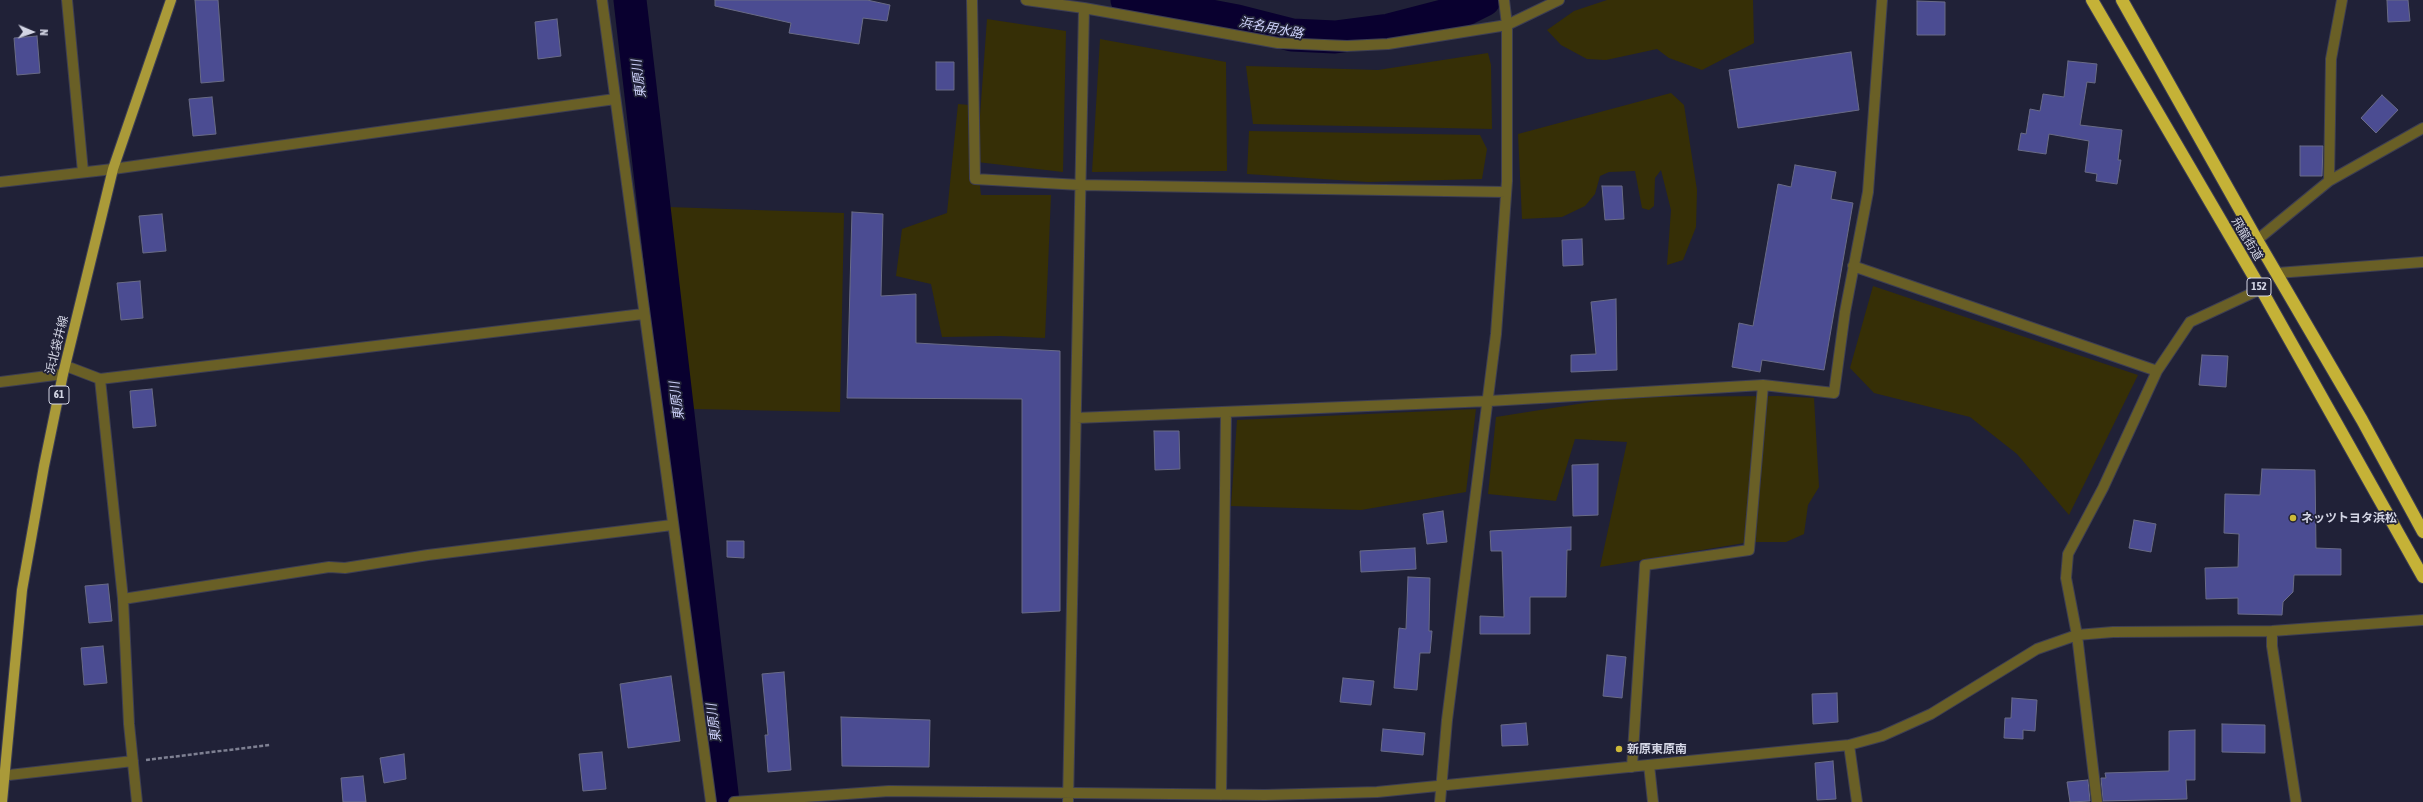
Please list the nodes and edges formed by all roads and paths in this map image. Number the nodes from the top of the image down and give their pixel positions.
1 (67, 0) edge
2 (171, 0) edge
3 (602, 0) edge
4 (972, 0) edge
5 (1026, 0) edge
6 (1559, 0) edge
7 (1882, 0) edge
8 (2092, 0) edge
9 (2122, 0) edge
10 (2342, 0) edge
11 (1504, 3) edge
12 (1084, 8) junction
13 (1507, 25) junction
14 (614, 99) junction
15 (2423, 128) edge
16 (114, 169) junction
17 (83, 172) junction
18 (2329, 181) junction
19 (0, 182) edge
20 (1080, 185) junction
21 (1506, 192) junction
22 (2257, 240) junction
23 (2423, 262) edge
24 (1853, 266) junction
25 (2277, 273) junction
26 (2260, 289) junction
27 (644, 314) junction
28 (65, 370) junction
29 (2158, 371) junction
30 (100, 379) junction
31 (0, 382) edge
32 (1763, 386) junction
33 (1489, 401) junction
34 (1226, 412) junction
35 (1076, 418) junction
36 (672, 525) junction
37 (2423, 532) edge
38 (2423, 576) edge
39 (123, 599) junction
40 (2423, 620) edge
41 (2272, 631) junction
42 (2077, 635) junction
43 (270, 745) dead end
44 (1849, 745) junction
45 (133, 762) junction
46 (1649, 765) junction
47 (1632, 767) junction
48 (2, 775) edge
49 (1442, 786) junction
50 (1221, 795) junction
51 (1069, 797) edge
52 (2, 802) edge
53 (137, 802) edge
54 (711, 802) edge
55 (734, 802) edge
56 (743, 802) edge
57 (1440, 802) edge
58 (1653, 802) edge
59 (1857, 802) edge
60 (2097, 802) edge
61 (2296, 802) edge

1 - 17 street
2 - 16 main road, 浜北袋井線 / 61
3 - 14 street
4 - 20 street
5 - 12 street
6 - 13 street
7 - 24 street
8 - 26 highway, 飛龍街道 / 152
9 - 22 highway, 飛龍街道 / 152
10 - 18 street
11 - 13 street
12 - 13 street
12 - 20 street
13 - 21 street
14 - 16 street
14 - 27 street
15 - 18 street
16 - 17 street
16 - 28 main road, 浜北袋井線 / 61
17 - 19 street
18 - 22 street
20 - 21 street
20 - 35 street
21 - 33 street
22 - 25 highway, 飛龍街道 / 152
23 - 25 street
24 - 29 street
24 - 32 street
25 - 37 highway, 飛龍街道 / 152
26 - 29 street
26 - 38 highway, 飛龍街道 / 152
27 - 30 street
27 - 36 street
28 - 30 street
28 - 31 street
28 - 48 main road, 浜北袋井線 / 61
29 - 42 street
30 - 39 street
32 - 33 street
32 - 47 street
33 - 34 street
33 - 49 street
34 - 35 street
34 - 50 street
35 - 51 street
36 - 39 street
36 - 54 street
39 - 45 street
40 - 41 street
41 - 42 street
41 - 61 street
42 - 44 street
42 - 60 street
43 - 45 path
44 - 46 street
44 - 59 street
45 - 48 street
45 - 53 street
46 - 47 street
46 - 58 street
47 - 49 street
48 - 52 main road, 浜北袋井線 / 61
49 - 50 street
49 - 57 street
50 - 51 street
51 - 56 street
55 - 56 street

